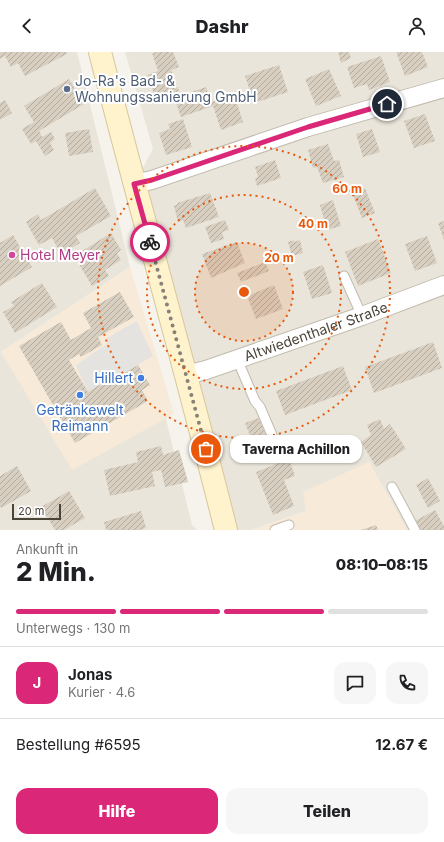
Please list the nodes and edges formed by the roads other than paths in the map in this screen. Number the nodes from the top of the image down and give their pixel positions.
1 (100, 52) edge
2 (444, 88) edge
3 (134, 184) junction
4 (344, 276) dead end
5 (444, 285) edge
6 (362, 316) junction
7 (238, 359) junction
8 (186, 375) junction
9 (272, 435) dead end
10 (392, 487) dead end
11 (289, 525) dead end
12 (226, 530) edge
13 (275, 530) edge
14 (415, 530) edge

1 - 3 street
2 - 3 street
3 - 8 street
4 - 6 lane
5 - 6 street, Altwiedenthaler Straße
6 - 7 street, Altwiedenthaler Straße
7 - 8 street, Altwiedenthaler Straße
7 - 9 lane
8 - 12 street
10 - 14 lane
11 - 13 lane

